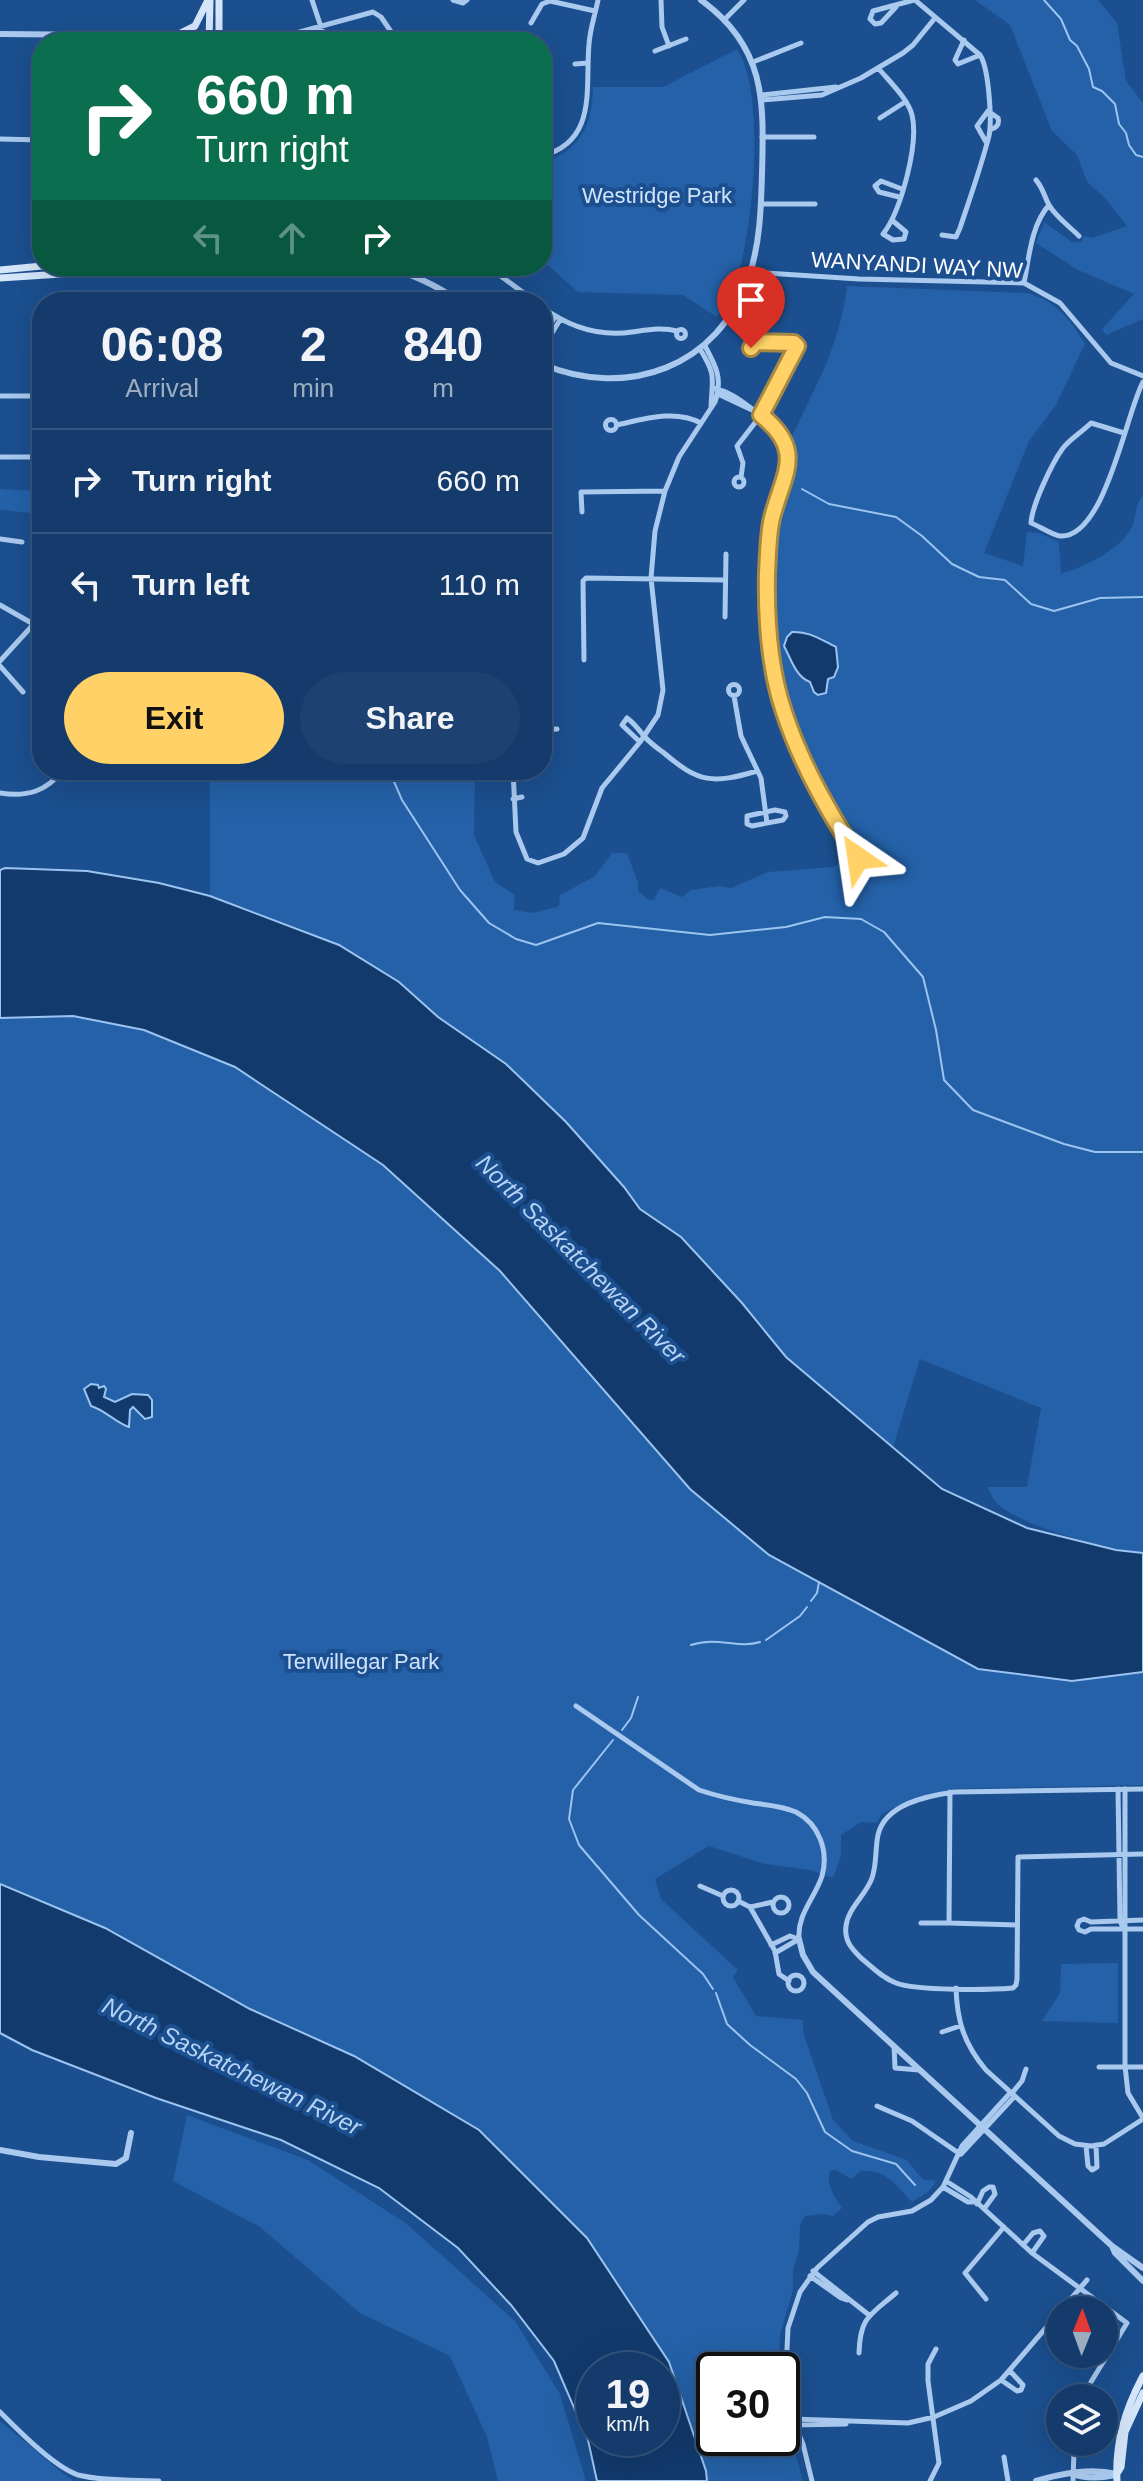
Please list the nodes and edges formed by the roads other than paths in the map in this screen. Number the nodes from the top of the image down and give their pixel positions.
1 (209, 0) edge
2 (219, 0) edge
3 (312, 0) edge
4 (453, 0) edge
5 (467, 0) edge
6 (598, 0) edge
7 (661, 0) edge
8 (701, 0) edge
9 (744, 0) edge
10 (914, 0) edge
11 (896, 7) junction
12 (595, 11) junction
13 (935, 18) junction
14 (725, 19) junction
15 (531, 23) dead end
16 (322, 25) junction
17 (183, 32) edge
18 (213, 32) edge
19 (215, 32) edge
20 (298, 32) edge
21 (324, 32) edge
22 (391, 32) edge
23 (0, 34) edge
24 (32, 34) edge
25 (686, 39) dead end
26 (964, 40) junction
27 (801, 43) dead end
28 (669, 46) junction
29 (655, 51) dead end
30 (980, 55) junction
31 (753, 62) junction
32 (588, 63) junction
33 (575, 64) dead end
34 (879, 69) junction
35 (762, 97) junction
36 (905, 102) junction
37 (988, 111) junction
38 (880, 118) dead end
39 (990, 130) junction
40 (762, 137) junction
41 (814, 137) dead end
42 (0, 139) edge
43 (32, 140) edge
44 (986, 143) junction
45 (552, 151) edge
46 (1036, 180) dead end
47 (902, 189) junction
48 (899, 197) junction
49 (761, 204) junction
50 (815, 204) dead end
51 (1049, 205) junction
52 (893, 221) junction
53 (942, 235) dead end
54 (1079, 236) dead end
55 (32, 267) edge
56 (0, 270) edge
57 (751, 272) junction
58 (32, 276) edge
59 (416, 276) edge
60 (502, 276) edge
61 (0, 278) edge
62 (1024, 283) junction
63 (446, 292) edge
64 (522, 292) edge
65 (552, 314) edge
66 (558, 318) junction
67 (552, 325) edge
68 (552, 330) edge
69 (677, 331) dead end
70 (756, 342) dead end
71 (702, 348) junction
72 (552, 367) edge
73 (1143, 376) edge
74 (1143, 382) edge
75 (716, 391) junction
76 (0, 396) edge
77 (32, 396) edge
78 (761, 415) junction
79 (701, 423) junction
80 (617, 425) dead end
81 (1124, 433) junction
82 (0, 457) edge
83 (32, 457) edge
84 (741, 477) dead end
85 (665, 491) junction
86 (582, 512) dead end
87 (0, 539) edge
88 (22, 542) dead end
89 (726, 554) dead end
90 (651, 578) junction
91 (725, 580) junction
92 (0, 605) edge
93 (725, 617) dead end
94 (32, 623) edge
95 (32, 625) edge
96 (584, 660) dead end
97 (0, 664) edge
98 (23, 692) dead end
99 (734, 696) dead end
100 (552, 729) edge
101 (557, 729) dead end
102 (642, 740) junction
103 (757, 771) junction
104 (54, 780) edge
105 (513, 780) edge
106 (0, 793) edge
107 (522, 797) dead end
108 (513, 799) junction
109 (765, 812) junction
110 (767, 823) junction
111 (858, 858) dead end
112 (576, 1706) dead end
113 (1118, 1789) junction
114 (1125, 1789) junction
115 (1143, 1789) edge
116 (950, 1792) junction
117 (1143, 1854) edge
118 (1122, 1855) junction
119 (700, 1886) dead end
120 (723, 1896) junction
121 (738, 1901) junction
122 (773, 1902) dead end
123 (750, 1907) junction
124 (1123, 1920) junction
125 (1143, 1920) edge
126 (921, 1923) dead end
127 (949, 1923) junction
128 (1017, 1925) junction
129 (1124, 1929) junction
130 (1143, 1929) edge
131 (799, 1939) junction
132 (771, 1945) junction
133 (775, 1953) junction
134 (789, 1981) dead end
135 (956, 1988) junction
136 (960, 2026) junction
137 (942, 2032) dead end
138 (894, 2046) junction
139 (1125, 2066) junction
140 (1099, 2067) dead end
141 (1143, 2067) edge
142 (1026, 2069) dead end
143 (920, 2070) junction
144 (1013, 2094) junction
145 (877, 2106) dead end
146 (1143, 2119) edge
147 (984, 2127) junction
148 (131, 2133) dead end
149 (1086, 2146) junction
150 (1096, 2146) junction
151 (0, 2150) edge
152 (960, 2154) junction
153 (944, 2184) junction
154 (975, 2203) junction
155 (984, 2209) junction
156 (1004, 2227) junction
157 (1023, 2245) junction
158 (1112, 2246) junction
159 (1032, 2253) junction
160 (1143, 2268) edge
161 (812, 2274) junction
162 (1087, 2280) dead end
163 (1143, 2281) edge
164 (1079, 2288) junction
165 (896, 2293) dead end
166 (986, 2299) dead end
167 (869, 2315) junction
168 (936, 2349) dead end
169 (786, 2352) edge
170 (859, 2353) dead end
171 (1010, 2371) junction
172 (1143, 2376) edge
173 (1001, 2380) junction
174 (1091, 2382) dead end
175 (1143, 2393) edge
176 (0, 2412) edge
177 (934, 2417) junction
178 (800, 2422) edge
179 (800, 2439) edge
180 (1074, 2456) edge
181 (1004, 2457) dead end
182 (1072, 2478) edge
183 (1117, 2478) edge
184 (159, 2481) edge
185 (812, 2481) edge
186 (930, 2481) edge
187 (1008, 2481) edge
188 (1036, 2481) edge

1 - 17 main road
1 - 18 main road
2 - 19 main road
3 - 16 street
4 - 5 street
6 - 12 street
7 - 28 street
8 - 14 street
9 - 14 street
10 - 11 street
10 - 13 street
11 - 11 street
12 - 15 street
12 - 32 street
13 - 26 street
13 - 34 street
14 - 31 street
16 - 20 street
16 - 21 street
16 - 22 street
23 - 24 street
25 - 28 street
26 - 30 street
26 - 30 street
27 - 31 street
28 - 29 street
30 - 37 street
31 - 35 street
32 - 33 street
32 - 45 street
34 - 35 street
34 - 36 street
35 - 40 street
36 - 38 street
36 - 47 street
37 - 39 street
37 - 39 street
37 - 44 street
39 - 44 street
40 - 41 street
40 - 49 street
42 - 43 street
44 - 53 street
46 - 51 street
47 - 48 street
47 - 48 street
48 - 52 street
49 - 50 street
49 - 57 street
51 - 54 street
51 - 62 street
52 - 52 street
55 - 56 main road
57 - 62 street, WANYANDI WAY NW
57 - 71 street
58 - 61 main road
59 - 63 street
60 - 64 street
62 - 73 street, WANYANDI WAY NW
65 - 66 street
66 - 67 street
66 - 68 street
66 - 69 street
70 - 78 street
71 - 72 street
71 - 75 street
74 - 81 street
75 - 78 street
75 - 79 street
76 - 77 street
78 - 84 street
78 - 111 street
79 - 80 street
79 - 85 street
81 - 81 street
82 - 83 street
85 - 86 street
85 - 90 street
87 - 88 street
89 - 91 street
90 - 91 street
90 - 96 street
90 - 102 street
91 - 93 street
92 - 94 street
95 - 97 street
97 - 98 street
99 - 103 street
100 - 101 street
102 - 103 street
102 - 108 street
103 - 109 street
104 - 106 street
105 - 108 street
107 - 108 street
109 - 110 street
109 - 110 street
109 - 110 street
112 - 131 street
113 - 114 street
113 - 116 street
113 - 118 street
114 - 115 street
114 - 118 street
116 - 127 street
116 - 135 street
117 - 118 street
118 - 124 street
118 - 128 street
119 - 120 street
120 - 121 street
120 - 121 street
121 - 123 street
122 - 123 street
123 - 132 street
124 - 125 street
124 - 129 street
124 - 129 street
126 - 127 street
127 - 128 street
128 - 135 street
129 - 130 street
129 - 139 street
131 - 132 street
131 - 133 street
131 - 138 street
132 - 133 street
133 - 134 street
135 - 136 street
136 - 137 street
136 - 144 street
138 - 143 street
138 - 143 street
139 - 140 street
139 - 141 street
139 - 146 street
142 - 144 street
143 - 147 street
144 - 147 street
144 - 149 street
145 - 152 street
146 - 150 street
147 - 152 street
147 - 158 street
148 - 151 street
149 - 150 street
149 - 150 street
152 - 153 street
153 - 154 street
153 - 161 street
154 - 155 street
154 - 155 street
155 - 156 street
156 - 157 street
156 - 166 street
157 - 159 street
157 - 159 street
158 - 160 street
158 - 163 street
159 - 164 street
161 - 167 street
161 - 169 street
162 - 164 street
164 - 171 street
164 - 174 street
165 - 167 street
167 - 170 street
168 - 177 street
171 - 173 street
171 - 173 street
172 - 183 main road
173 - 177 street
175 - 183 main road
176 - 184 street
177 - 178 street
177 - 186 street
179 - 185 street
180 - 182 street
181 - 187 street
182 - 183 street
182 - 188 street

